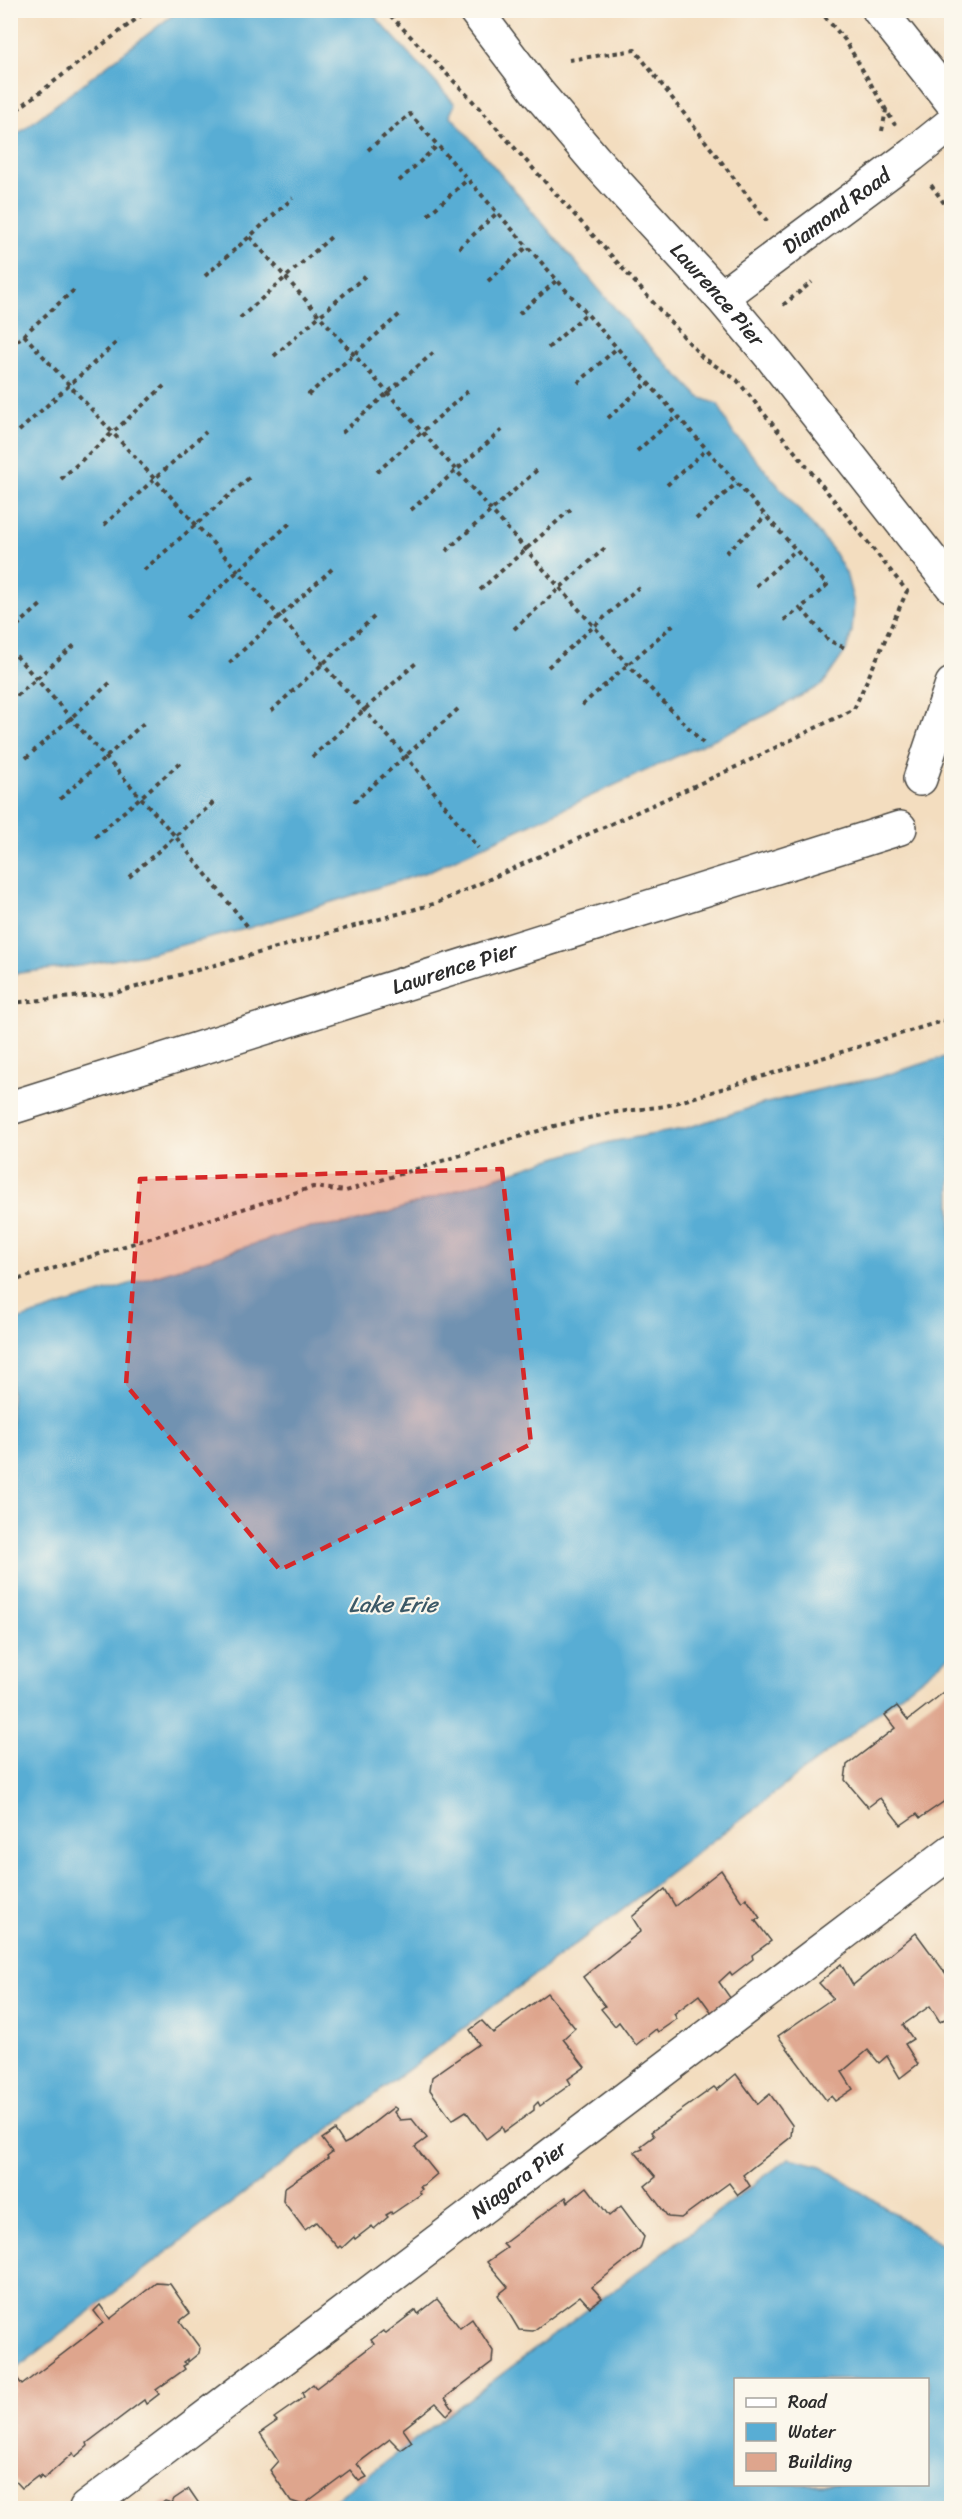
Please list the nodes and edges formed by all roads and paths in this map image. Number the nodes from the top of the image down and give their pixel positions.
1 (148, 10) edge
2 (385, 10) edge
3 (475, 10) edge
4 (819, 10) edge
5 (879, 10) edge
6 (569, 60) dead end
7 (951, 102) edge
8 (10, 115) edge
9 (951, 123) edge
10 (437, 146) junction
11 (368, 150) dead end
12 (912, 155) junction
13 (467, 180) junction
14 (399, 181) dead end
15 (294, 198) dead end
16 (497, 213) junction
17 (428, 215) dead end
18 (772, 220) dead end
19 (250, 237) junction
20 (331, 237) dead end
21 (527, 247) junction
22 (459, 248) dead end
23 (366, 275) dead end
24 (205, 276) dead end
25 (286, 277) junction
26 (557, 280) junction
27 (488, 281) dead end
28 (812, 282) dead end
29 (74, 290) dead end
30 (721, 297) junction
31 (783, 305) dead end
32 (400, 314) dead end
33 (519, 314) dead end
34 (586, 314) junction
35 (320, 316) junction
36 (240, 318) dead end
37 (24, 335) junction
38 (119, 340) dead end
39 (10, 347) edge
40 (548, 348) dead end
41 (617, 348) junction
42 (434, 352) dead end
43 (354, 355) junction
44 (274, 356) dead end
45 (648, 382) junction
46 (578, 383) dead end
47 (69, 384) junction
48 (164, 386) dead end
49 (468, 391) dead end
50 (388, 393) junction
51 (308, 395) dead end
52 (677, 416) junction
53 (608, 418) dead end
54 (19, 430) dead end
55 (502, 430) dead end
56 (206, 432) dead end
57 (422, 432) junction
58 (112, 433) junction
59 (342, 433) dead end
60 (707, 449) junction
61 (637, 451) dead end
62 (456, 470) junction
63 (537, 470) dead end
64 (377, 472) dead end
65 (249, 478) dead end
66 (61, 479) dead end
67 (154, 479) junction
68 (737, 483) junction
69 (668, 485) dead end
70 (571, 509) dead end
71 (411, 510) dead end
72 (492, 510) junction
73 (766, 516) junction
74 (696, 519) dead end
75 (290, 523) dead end
76 (104, 525) dead end
77 (196, 525) junction
78 (606, 547) dead end
79 (526, 549) junction
80 (796, 550) junction
81 (446, 551) dead end
82 (726, 553) dead end
83 (144, 570) dead end
84 (332, 570) dead end
85 (238, 571) junction
86 (640, 586) dead end
87 (756, 586) dead end
88 (951, 586) edge
89 (560, 588) junction
90 (480, 590) dead end
91 (42, 604) dead end
92 (801, 608) junction
93 (280, 617) junction
94 (374, 617) dead end
95 (187, 618) dead end
96 (784, 620) dead end
97 (674, 624) dead end
98 (594, 626) junction
99 (514, 628) dead end
100 (10, 632) edge
101 (77, 643) dead end
102 (10, 649) edge
103 (847, 649) dead end
104 (229, 663) dead end
105 (416, 663) dead end
106 (322, 664) junction
107 (628, 665) junction
108 (548, 667) dead end
109 (36, 679) junction
110 (111, 682) dead end
111 (951, 684) edge
112 (10, 702) edge
113 (582, 705) dead end
114 (458, 709) dead end
115 (364, 710) junction
116 (271, 711) dead end
117 (71, 718) junction
118 (146, 721) dead end
119 (703, 743) dead end
120 (406, 756) junction
121 (312, 757) dead end
122 (26, 758) dead end
123 (106, 758) junction
124 (180, 762) dead end
125 (920, 779) dead end
126 (141, 797) junction
127 (60, 799) dead end
128 (215, 801) dead end
129 (354, 802) dead end
130 (900, 828) dead end
131 (175, 836) junction
132 (95, 837) dead end
133 (478, 848) dead end
134 (129, 877) dead end
135 (249, 928) dead end
136 (10, 1003) edge
137 (951, 1018) edge
138 (10, 1108) edge
139 (10, 1282) edge
140 (951, 1851) edge
141 (86, 2508) edge

1 - 8 path
2 - 136 path
3 - 30 main road, Lawrence Pier
4 - 12 path
5 - 7 main road
6 - 18 path
9 - 12 main road, Diamond Road
10 - 11 path
10 - 13 path
10 - 14 path
12 - 30 main road, Diamond Road
13 - 16 path
13 - 17 path
15 - 19 path
16 - 21 path
16 - 22 path
19 - 24 path
19 - 25 path
20 - 25 path
21 - 26 path
21 - 27 path
23 - 35 path
25 - 35 path
25 - 36 path
26 - 33 path
26 - 34 path
28 - 31 path
29 - 37 path
30 - 88 main road, Lawrence Pier
32 - 43 path
34 - 40 path
34 - 41 path
35 - 43 path
35 - 44 path
37 - 39 path
37 - 47 path
38 - 47 path
41 - 45 path
41 - 46 path
42 - 50 path
43 - 50 path
43 - 51 path
45 - 52 path
45 - 53 path
47 - 54 path
47 - 58 path
48 - 58 path
49 - 57 path
50 - 57 path
50 - 59 path
52 - 60 path
52 - 61 path
55 - 62 path
56 - 67 path
57 - 62 path
57 - 64 path
58 - 66 path
58 - 67 path
60 - 68 path
60 - 69 path
62 - 71 path
62 - 72 path
63 - 72 path
65 - 77 path
67 - 76 path
67 - 77 path
68 - 73 path
68 - 74 path
70 - 79 path
72 - 79 path
72 - 81 path
73 - 80 path
73 - 82 path
75 - 85 path
77 - 83 path
77 - 85 path
78 - 89 path
79 - 89 path
79 - 90 path
80 - 87 path
80 - 92 path
84 - 93 path
85 - 93 path
85 - 95 path
86 - 98 path
89 - 98 path
89 - 99 path
91 - 100 path
92 - 96 path
92 - 103 path
93 - 104 path
93 - 106 path
94 - 106 path
97 - 107 path
98 - 107 path
98 - 108 path
101 - 109 path
102 - 109 path
105 - 115 path
106 - 115 path
106 - 116 path
107 - 113 path
107 - 119 path
109 - 112 path
109 - 117 path
110 - 117 path
111 - 125 main road
114 - 120 path
115 - 120 path
115 - 121 path
117 - 122 path
117 - 123 path
118 - 123 path
120 - 129 path
120 - 133 path
123 - 126 path
123 - 127 path
124 - 126 path
126 - 131 path
126 - 132 path
128 - 131 path
130 - 138 main road, Lawrence Pier
131 - 134 path
131 - 135 path
137 - 139 path
140 - 141 main road, Niagara Pier

